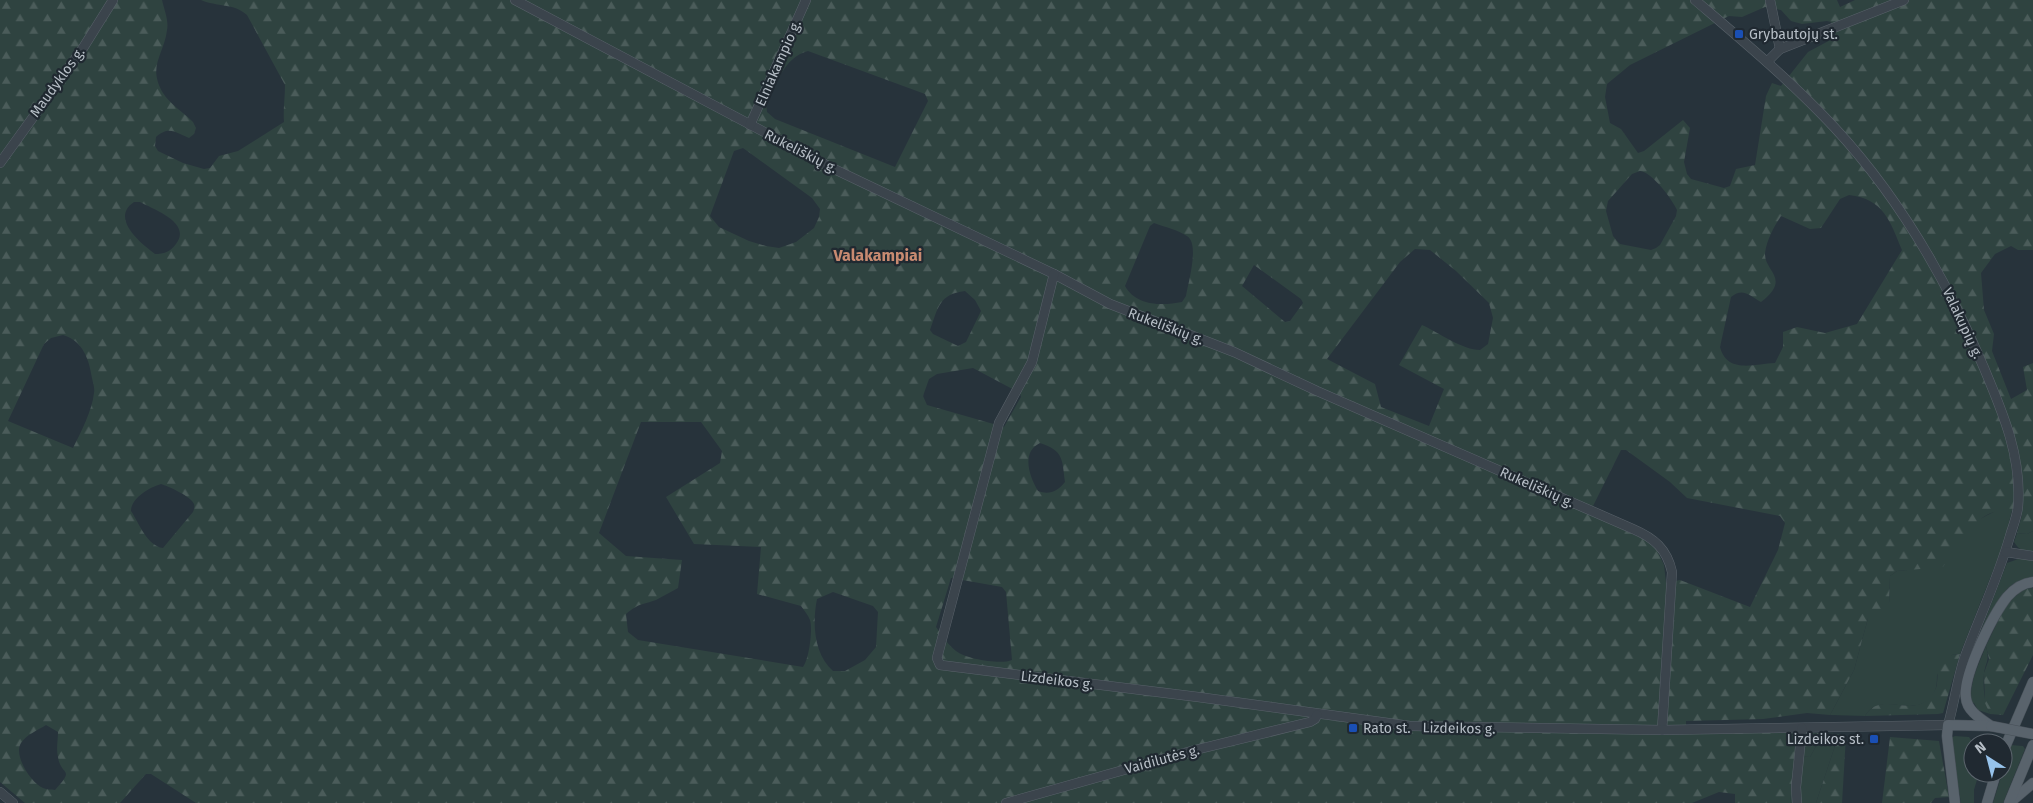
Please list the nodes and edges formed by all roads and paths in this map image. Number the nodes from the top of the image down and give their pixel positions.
1 (113, 0) edge
2 (515, 0) edge
3 (806, 0) edge
4 (1696, 0) edge
5 (1770, 0) edge
6 (1904, 0) edge
7 (1780, 49) junction
8 (1767, 62) junction
9 (750, 125) junction
10 (0, 163) edge
11 (1054, 274) junction
12 (2006, 552) junction
13 (2033, 556) edge
14 (2033, 582) edge
15 (1973, 636) junction
16 (1970, 670) junction
17 (2033, 682) edge
18 (1317, 715) junction
19 (1948, 725) junction
20 (1991, 726) junction
21 (1802, 728) junction
22 (1662, 730) junction
23 (2011, 733) edge
24 (2033, 734) edge
25 (2033, 745) edge
26 (1993, 783) edge
27 (2033, 783) edge
28 (0, 792) edge
29 (13, 803) edge
30 (1006, 803) edge
31 (1797, 803) edge
32 (1955, 803) edge
33 (1987, 803) edge
34 (2010, 803) edge

1 - 10 street, Maudyklos g.
2 - 9 street, Rukeliškių g.
3 - 9 street, Elniakampio g.
4 - 8 street, Valakupių g.
5 - 7 street
6 - 7 street
7 - 8 street
8 - 12 street, Valakupių g.
9 - 11 street, Rukeliškių g.
11 - 18 street, Lizdeikos g.
11 - 22 street, Rukeliškių g.
12 - 13 street
12 - 15 street, Valakupių g.
14 - 16 main road
15 - 16 street
15 - 19 street, Valakupių g.
16 - 20 main road
17 - 23 main road
18 - 22 street, Lizdeikos g.
18 - 30 street, Vaidilutės g.
19 - 20 main road
19 - 21 street, Lizdeikos g.
19 - 32 main road
20 - 24 main road, bridge
21 - 22 street, Lizdeikos g.
21 - 31 street
25 - 34 main road
26 - 33 main road
27 - 34 main road
28 - 29 street

